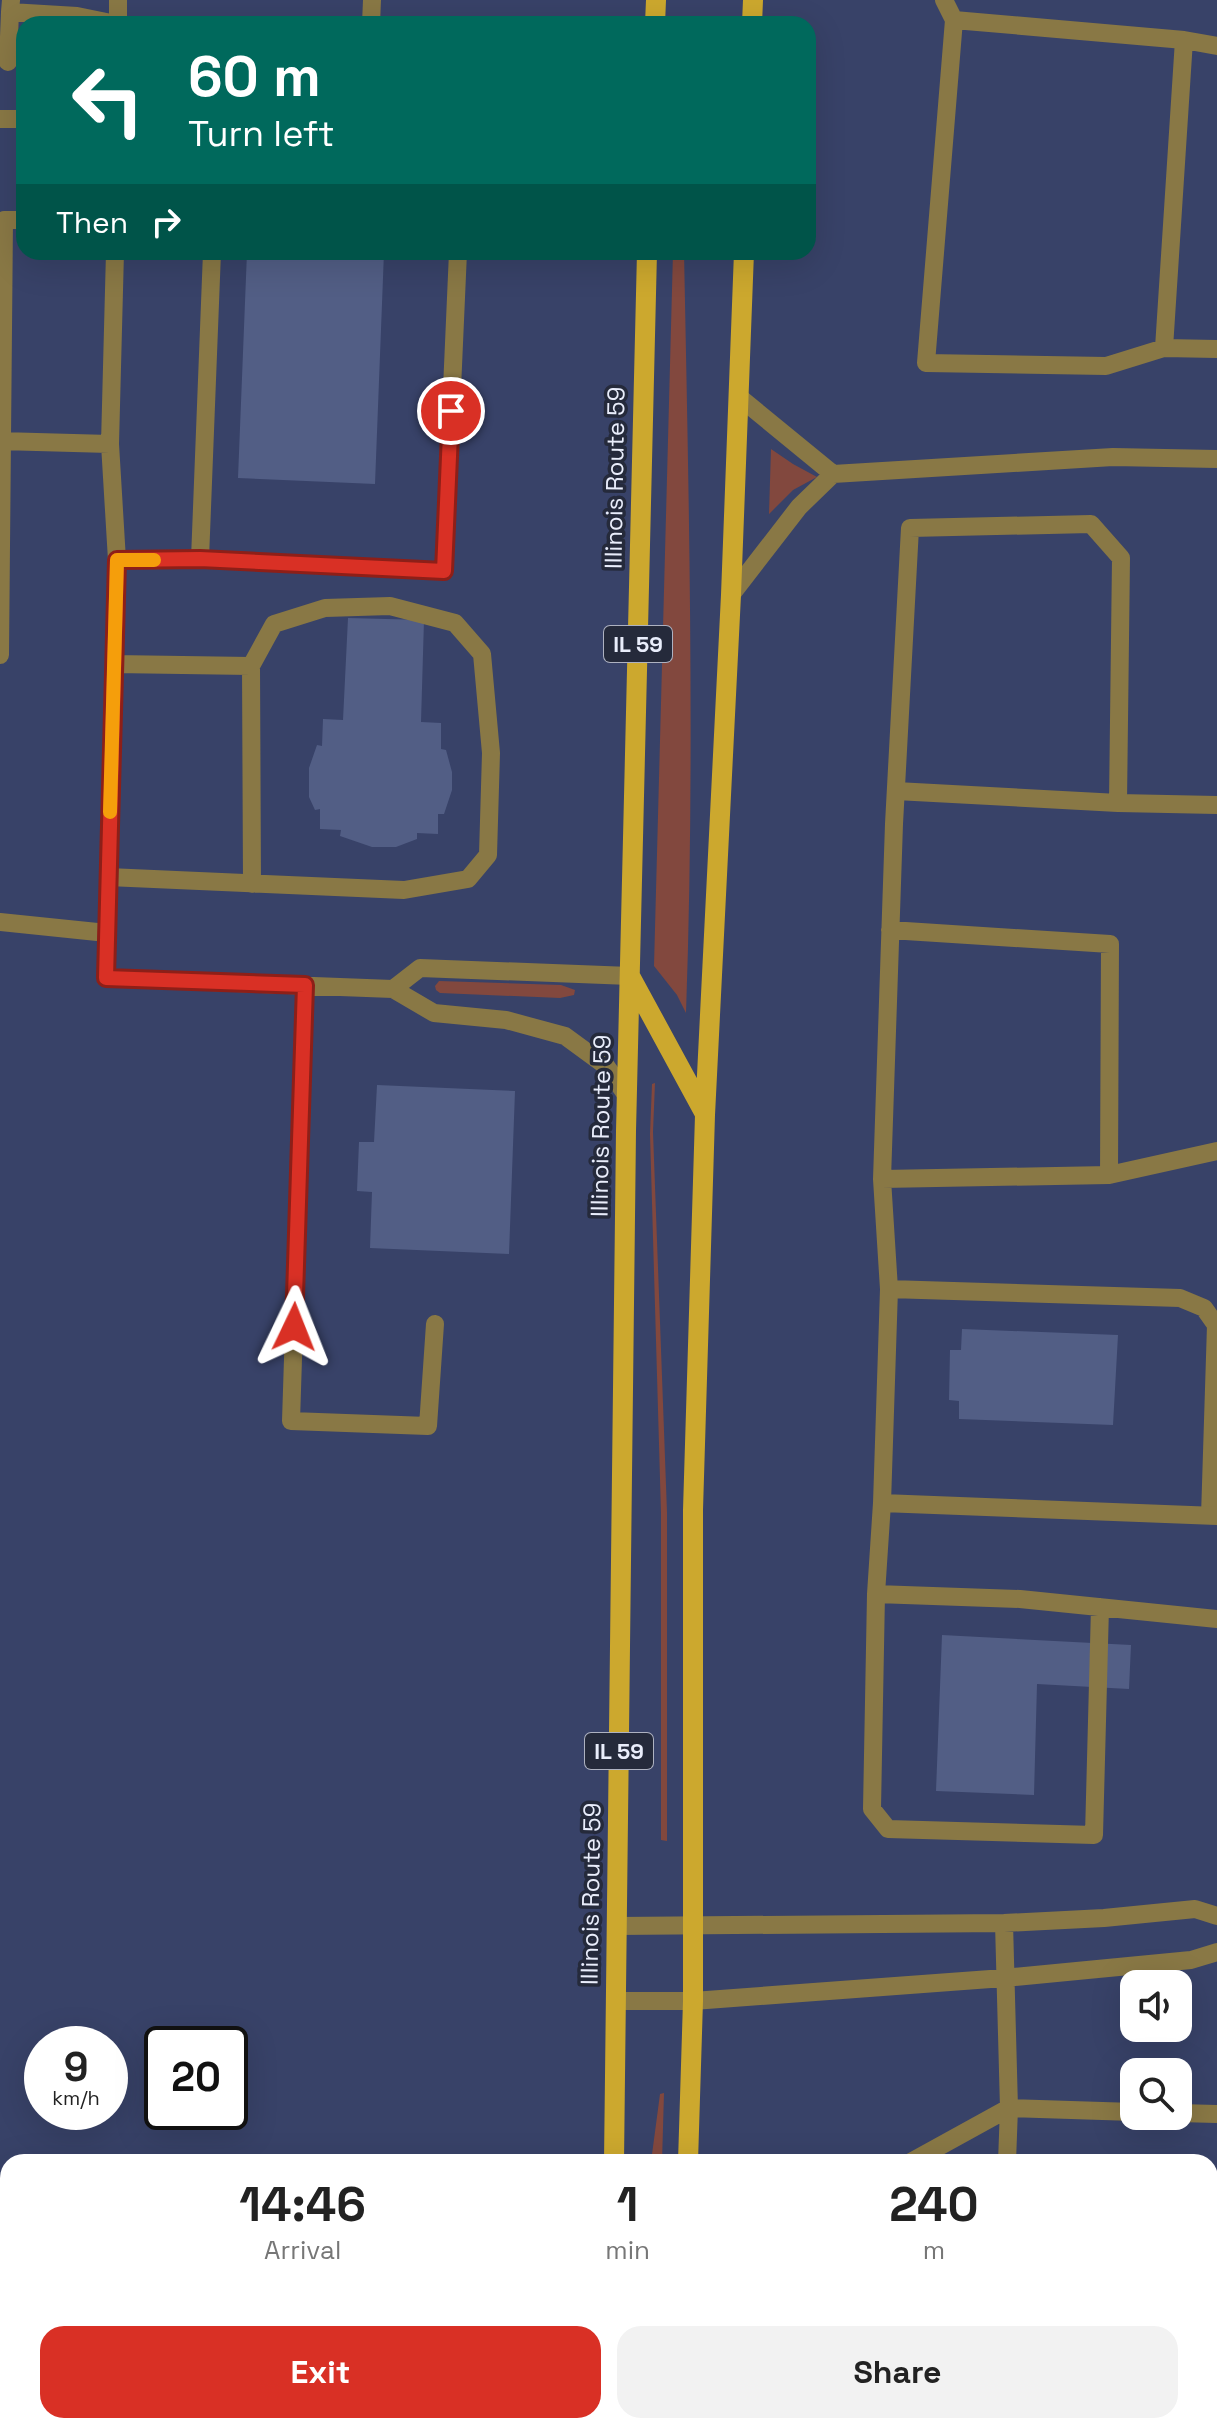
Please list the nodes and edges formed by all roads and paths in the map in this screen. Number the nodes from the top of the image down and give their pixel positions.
1 (944, 0) edge
2 (10, 6) edge
3 (77, 16) edge
4 (954, 20) junction
5 (1184, 40) junction
6 (1217, 46) edge
7 (8, 62) dead end
8 (16, 220) edge
9 (115, 260) edge
10 (212, 260) edge
11 (458, 260) edge
12 (647, 260) edge
13 (744, 260) edge
14 (1164, 348) junction
15 (1217, 349) edge
16 (739, 397) junction
17 (2, 441) edge
18 (110, 444) junction
19 (1217, 459) edge
20 (833, 474) junction
21 (200, 559) junction
22 (117, 560) junction
23 (731, 595) junction
24 (0, 655) edge
25 (114, 664) junction
26 (251, 666) junction
27 (896, 791) junction
28 (1118, 803) junction
29 (1217, 805) edge
30 (108, 877) junction
31 (252, 884) junction
32 (0, 922) edge
33 (890, 930) junction
34 (107, 933) junction
35 (630, 976) junction
36 (305, 985) junction
37 (393, 989) junction
38 (627, 1096) junction
39 (705, 1115) junction
40 (1217, 1151) edge
41 (1109, 1175) junction
42 (882, 1179) junction
43 (889, 1289) junction
44 (435, 1324) dead end
45 (882, 1503) junction
46 (1214, 1516) edge
47 (876, 1594) junction
48 (1100, 1607) junction
49 (1217, 1619) edge
50 (1217, 1916) edge
51 (1004, 1923) junction
52 (617, 1926) junction
53 (692, 1927) junction
54 (1217, 1952) edge
55 (1004, 1978) junction
56 (616, 2001) junction
57 (693, 2001) junction
58 (1009, 2108) junction
59 (1120, 2112) edge
60 (1192, 2113) edge
61 (1217, 2114) edge
62 (614, 2154) edge
63 (688, 2154) edge
64 (926, 2154) edge
65 (1007, 2154) edge

1 - 4 lane
2 - 3 lane
2 - 7 lane
4 - 5 lane
4 - 14 lane
5 - 6 lane
5 - 14 lane
8 - 17 lane
9 - 18 lane
10 - 21 lane
11 - 21 lane
12 - 35 main road, Illinois Route 59 / IL 59
13 - 16 main road
14 - 15 lane
16 - 20 lane
16 - 23 main road
17 - 18 lane
17 - 24 lane
18 - 22 lane
19 - 20 lane
20 - 23 lane
21 - 22 lane
22 - 25 lane
23 - 39 main road
25 - 26 lane
25 - 30 lane
26 - 31 lane
26 - 31 lane
27 - 28 lane
27 - 28 lane
27 - 33 lane
28 - 29 lane
30 - 31 lane
30 - 34 lane
32 - 34 lane
33 - 41 lane
33 - 42 lane
34 - 36 lane
35 - 37 lane
35 - 38 main road, Illinois Route 59 / IL 59
35 - 39 main road
36 - 37 lane
36 - 44 lane
37 - 38 lane
38 - 52 main road, Illinois Route 59 / IL 59
39 - 53 main road
40 - 41 lane
41 - 42 lane
42 - 43 lane
43 - 45 lane
43 - 46 lane
45 - 46 lane
45 - 47 lane
47 - 48 lane
47 - 48 lane
48 - 49 lane
50 - 51 lane
51 - 53 lane
51 - 55 lane
52 - 53 lane
52 - 56 main road, Illinois Route 59 / IL 59
53 - 57 main road
54 - 55 lane
55 - 57 lane
55 - 58 lane
56 - 57 lane
56 - 62 main road, IL 59
57 - 63 main road
58 - 59 lane
58 - 64 lane
58 - 65 lane
60 - 61 lane

